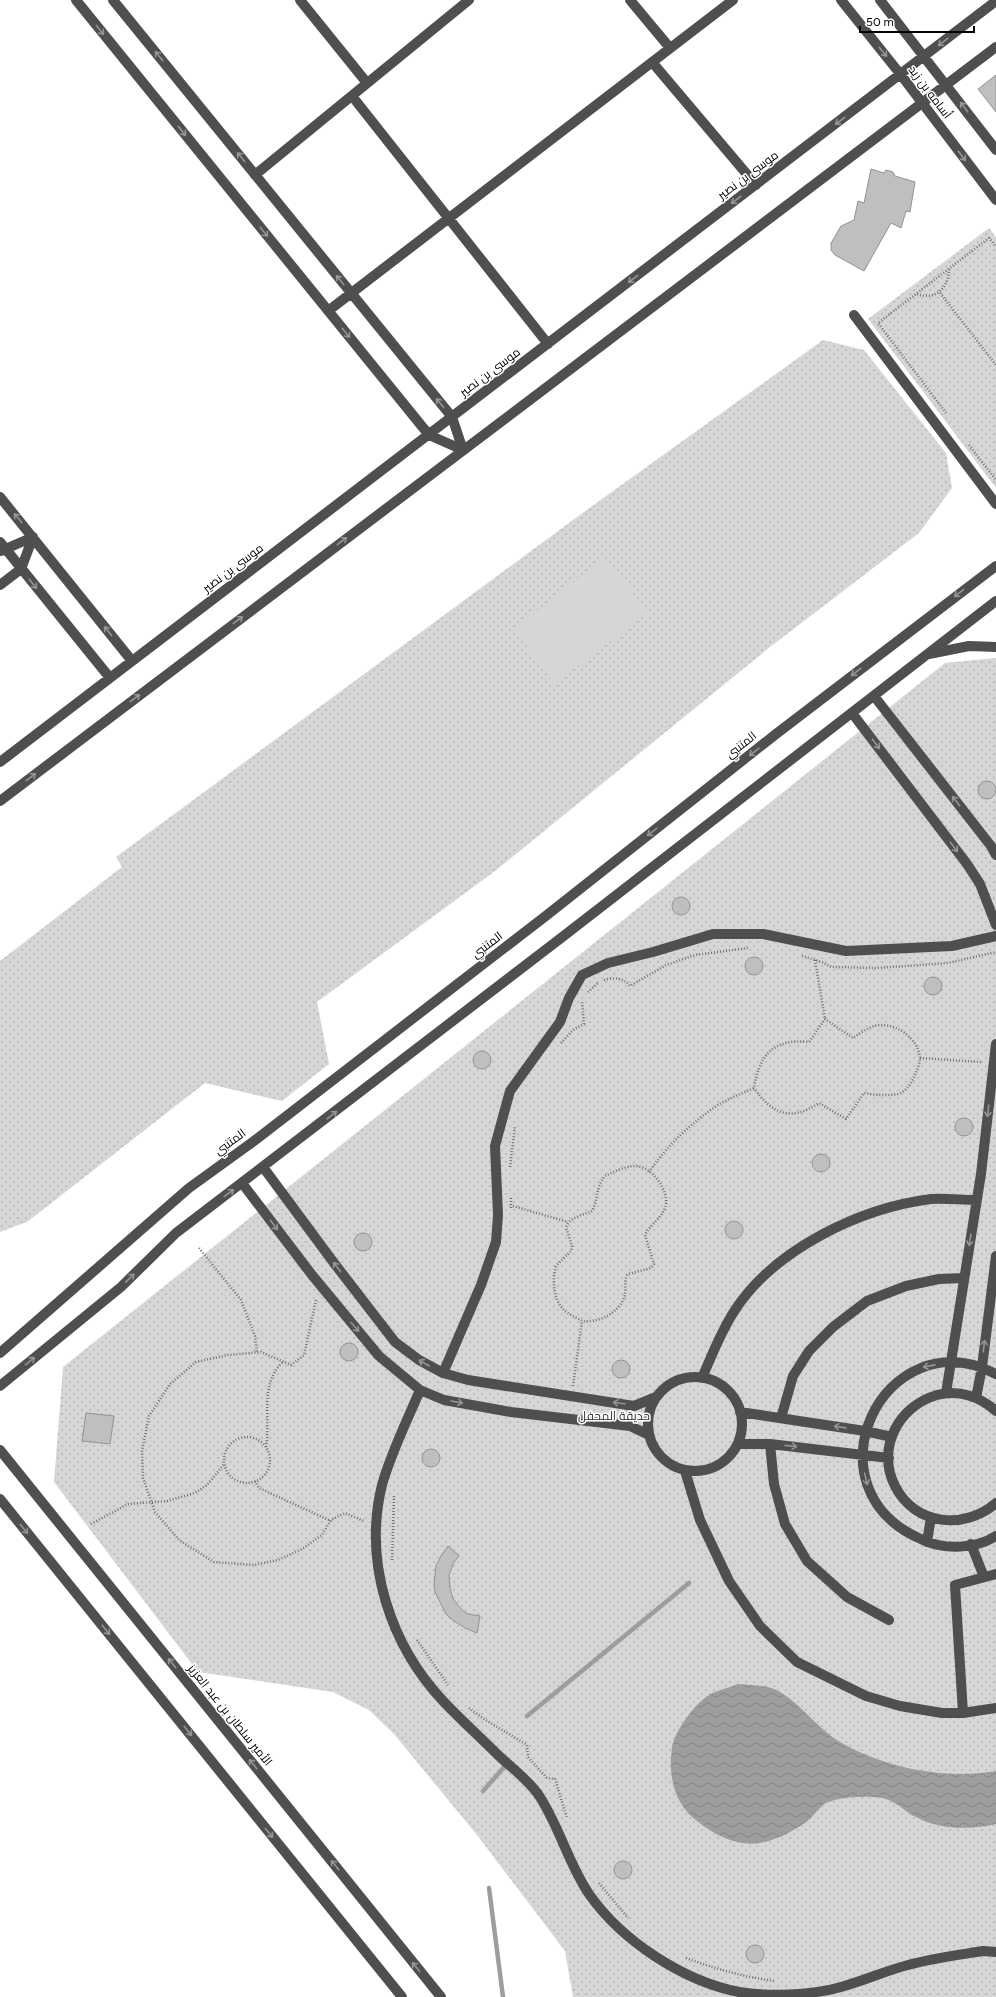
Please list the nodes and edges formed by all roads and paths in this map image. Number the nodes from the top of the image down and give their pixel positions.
1 (76, 0) edge
2 (113, 0) edge
3 (300, 0) edge
4 (469, 0) edge
5 (630, 0) edge
6 (733, 0) edge
7 (841, 0) edge
8 (880, 0) edge
9 (996, 2) edge
10 (996, 47) edge
11 (670, 48) junction
12 (924, 57) junction
13 (652, 62) junction
14 (901, 75) junction
15 (367, 83) junction
16 (946, 85) junction
17 (352, 96) junction
18 (922, 103) junction
19 (996, 150) edge
20 (255, 175) junction
21 (756, 185) junction
22 (996, 200) edge
23 (449, 218) junction
24 (996, 247) edge
25 (949, 269) junction
26 (940, 292) junction
27 (351, 293) junction
28 (916, 294) junction
29 (328, 311) junction
30 (854, 315) dead end
31 (548, 344) junction
32 (996, 365) edge
33 (452, 417) junction
34 (950, 420) dead end
35 (429, 434) junction
36 (968, 444) dead end
37 (463, 450) junction
38 (996, 480) edge
39 (0, 497) edge
40 (996, 504) edge
41 (33, 537) junction
42 (2, 547) edge
43 (996, 566) edge
44 (21, 569) junction
45 (0, 585) edge
46 (996, 601) edge
47 (996, 647) edge
48 (927, 655) junction
49 (132, 662) junction
50 (110, 678) junction
51 (874, 696) junction
52 (852, 713) junction
53 (0, 762) edge
54 (0, 800) edge
55 (996, 855) edge
56 (996, 925) edge
57 (996, 936) edge
58 (756, 947) dead end
59 (996, 952) edge
60 (798, 955) dead end
61 (815, 960) junction
62 (586, 994) dead end
63 (584, 998) dead end
64 (825, 1019) junction
65 (996, 1044) edge
66 (557, 1048) dead end
67 (920, 1058) junction
68 (994, 1062) junction
69 (754, 1088) junction
70 (516, 1124) dead end
71 (263, 1167) junction
72 (649, 1172) junction
73 (510, 1173) dead end
74 (242, 1183) junction
75 (510, 1194) dead end
76 (976, 1200) junction
77 (513, 1206) junction
78 (510, 1216) dead end
79 (568, 1222) junction
80 (199, 1248) dead end
81 (996, 1256) edge
82 (964, 1278) junction
83 (320, 1284) junction
84 (582, 1321) junction
85 (0, 1353) edge
86 (257, 1353) junction
87 (284, 1360) junction
88 (950, 1362) junction
89 (982, 1367) junction
90 (442, 1373) junction
91 (996, 1374) edge
92 (702, 1378) junction
93 (0, 1386) edge
94 (420, 1390) junction
95 (946, 1393) junction
96 (571, 1396) junction
97 (656, 1397) junction
98 (976, 1398) junction
99 (996, 1411) edge
100 (740, 1412) junction
101 (781, 1418) junction
102 (865, 1431) junction
103 (649, 1435) junction
104 (892, 1437) junction
105 (738, 1444) junction
106 (770, 1444) junction
107 (266, 1447) junction
108 (0, 1450) edge
109 (862, 1455) junction
110 (889, 1458) junction
111 (225, 1463) junction
112 (685, 1471) junction
113 (255, 1481) junction
114 (395, 1488) dead end
115 (0, 1499) edge
116 (152, 1502) junction
117 (996, 1503) edge
118 (931, 1517) junction
119 (331, 1521) junction
120 (91, 1524) dead end
121 (375, 1530) junction
122 (996, 1536) edge
123 (927, 1542) junction
124 (971, 1544) junction
125 (392, 1567) dead end
126 (996, 1574) edge
127 (984, 1577) junction
128 (889, 1620) dead end
129 (414, 1635) dead end
130 (449, 1687) dead end
131 (468, 1706) dead end
132 (996, 1708) edge
133 (964, 1713) junction
134 (568, 1821) dead end
135 (597, 1881) dead end
136 (632, 1921) dead end
137 (996, 1952) edge
138 (680, 1956) dead end
139 (780, 1982) dead end
140 (402, 1997) edge
141 (441, 1997) edge

1 -> 29 street
20 -> 2 street
3 - 15 street
4 - 15 street
5 - 11 street
6 - 11 street
7 -> 14 street, أسامه بن زيد
8 - 12 street, أسامه بن زيد
9 -> 12 street, موسى بن نصير
10 - 16 street
11 - 13 street
12 - 14 street, موسى بن نصير
12 - 16 street, أسامه بن زيد
13 - 21 street
13 - 23 street
14 - 18 street, أسامه بن زيد
14 -> 21 street, موسى بن نصير
15 - 17 street
16 - 18 street
19 -> 16 street, أسامه بن زيد
17 - 20 street
17 - 23 street
18 -> 22 street, أسامه بن زيد
18 - 37 street
27 -> 20 street
21 -> 31 street, موسى بن نصير
23 - 27 street
23 - 31 street
24 - 25 path
25 - 26 path
25 - 28 path
26 - 28 path
26 - 32 path
27 - 29 street
33 -> 27 street
28 - 34 path
29 -> 35 street
30 - 40 street
31 - 33 street, موسى بن نصير
33 - 35 street, موسى بن نصير
33 - 37 street
35 - 37 street
35 - 49 street, موسى بن نصير
36 - 38 path
54 -> 37 street
41 -> 39 street
41 - 42 street
41 - 44 street
49 -> 41 street
42 - 44 street
43 -> 85 street, المتنبي
44 - 45 street
44 -> 50 street
46 - 48 street
47 - 48 street
48 - 51 street
49 - 50 street, موسى بن نصير
50 - 53 street, موسى بن نصير
51 - 52 street
55 -> 51 street
52 -> 56 street
71 -> 52 street
57 - 90 street
58 - 62 path
59 - 61 path
60 - 61 path
61 - 64 path
63 - 66 path
64 - 67 path
64 - 69 path
65 - 68 street
67 - 68 path
67 - 69 path
68 -> 76 street
69 - 72 path
70 - 73 path
71 - 74 street
90 -> 71 street
72 - 79 path
72 - 84 path
74 -> 83 street
93 -> 74 street
75 - 77 path
76 -> 82 street
76 - 92 street
77 - 78 path
77 - 79 path
79 - 84 path
80 - 86 path
89 -> 81 street
82 - 88 street
82 - 101 street
83 - 87 path
83 -> 94 street
84 - 96 path
86 - 87 path
86 - 116 path
87 - 107 path
88 - 89 street
88 - 95 street
88 -> 102 street
89 - 91 street
89 - 98 street
90 - 96 street
92 - 97 street
92 - 100 street
94 -> 103 street
94 - 121 street
95 - 98 street
95 - 104 street
97 -> 96 street
97 - 103 street
98 - 99 street
100 - 101 street
100 - 105 street
102 -> 101 street
102 - 104 street
102 - 109 street
103 - 112 street
104 - 110 street
105 - 106 street
105 - 112 street
106 -> 109 street
106 - 128 street
107 - 111 path
107 - 113 path
141 -> 108 street, الأمير سلطان بن عبد العزيز
109 - 110 street
109 -> 123 street
110 - 118 street
111 - 113 path
111 - 116 path
112 - 133 street
113 - 119 path
114 - 125 path
115 -> 140 street
116 - 119 path
116 - 120 path
117 - 118 street
118 - 123 street
119 - 121 path
121 - 137 street
122 - 124 street
123 - 124 street
124 - 127 street
126 - 127 street
127 - 133 street
129 - 130 path
131 - 134 path
132 - 133 street
135 - 136 path
138 - 139 path

